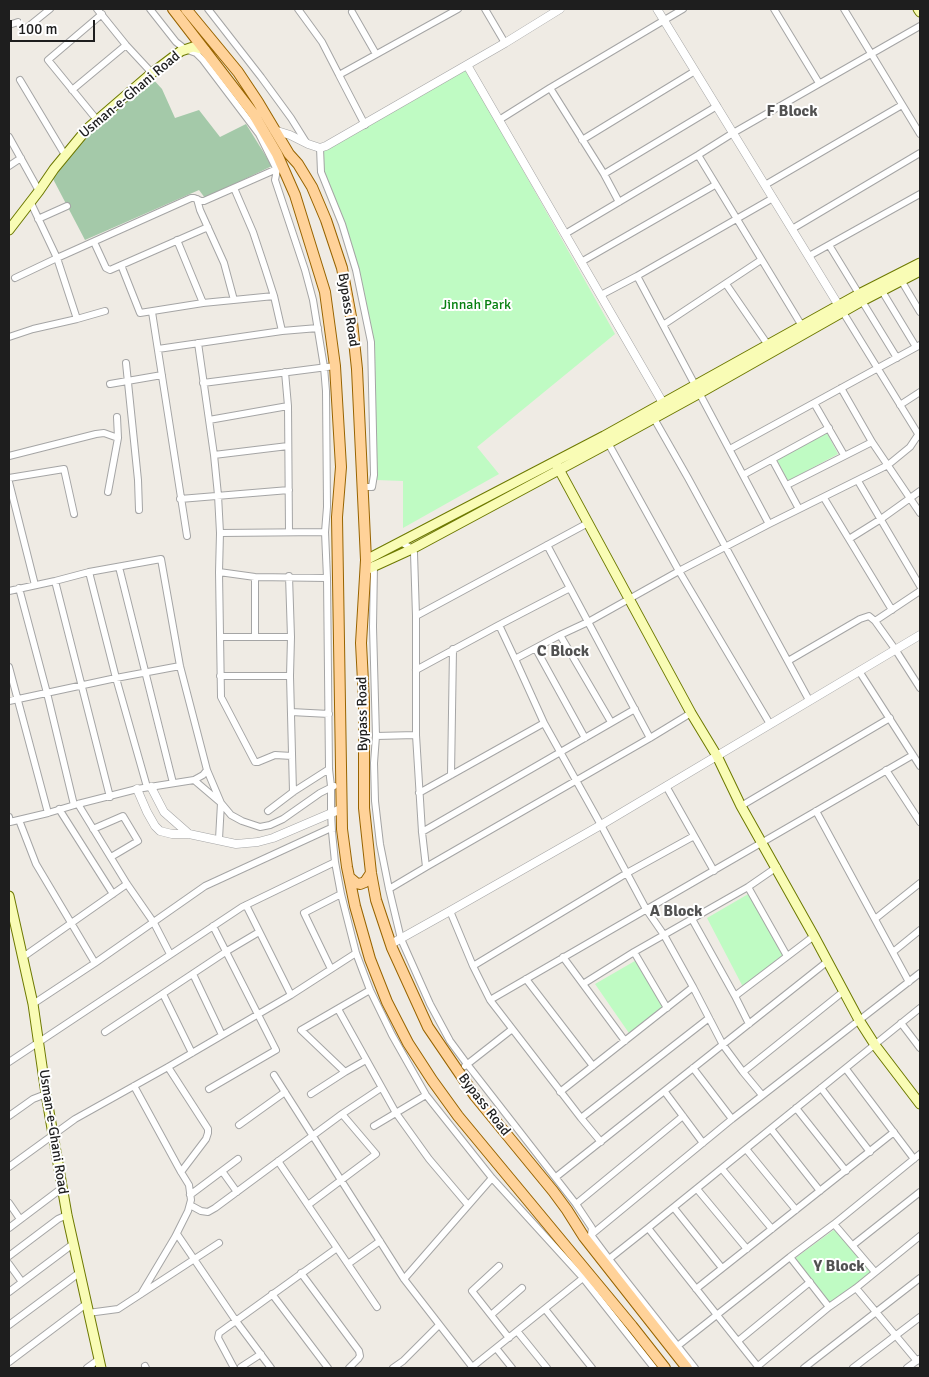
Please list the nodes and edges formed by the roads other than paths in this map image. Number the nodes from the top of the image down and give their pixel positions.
1 (50, 9) edge
2 (150, 9) edge
3 (173, 9) edge
4 (186, 9) edge
5 (208, 9) edge
6 (298, 9) edge
7 (458, 9) edge
8 (485, 9) edge
9 (557, 9) edge
10 (657, 9) edge
11 (683, 9) edge
12 (774, 9) edge
13 (844, 9) edge
14 (918, 9) edge
15 (353, 10) edge
16 (100, 12) edge
17 (920, 12) edge
18 (664, 20) junction
19 (9, 25) edge
20 (920, 26) edge
21 (505, 43) junction
22 (126, 45) junction
23 (185, 49) junction
24 (205, 50) junction
25 (376, 54) junction
26 (872, 55) junction
27 (467, 65) junction
28 (695, 71) junction
29 (152, 73) junction
30 (339, 74) junction
31 (20, 80) dead end
32 (819, 83) junction
33 (550, 88) junction
34 (72, 90) junction
35 (902, 105) junction
36 (716, 106) junction
37 (96, 120) junction
38 (499, 120) junction
39 (365, 125) junction
40 (274, 130) junction
41 (733, 133) junction
42 (920, 134) edge
43 (582, 140) junction
44 (10, 142) edge
45 (308, 144) junction
46 (320, 148) junction
47 (920, 153) edge
48 (65, 155) junction
49 (698, 156) junction
50 (21, 158) junction
51 (298, 164) junction
52 (9, 166) edge
53 (281, 169) junction
54 (604, 174) junction
55 (715, 185) junction
56 (765, 185) junction
57 (234, 188) junction
58 (39, 191) junction
59 (920, 194) edge
60 (773, 198) junction
61 (197, 199) junction
62 (30, 201) junction
63 (619, 202) junction
64 (67, 206) dead end
65 (38, 219) junction
66 (737, 219) junction
67 (208, 227) junction
68 (792, 229) junction
69 (9, 230) edge
70 (565, 234) junction
71 (177, 240) junction
72 (94, 242) junction
73 (829, 245) junction
74 (808, 256) junction
75 (57, 258) junction
76 (761, 260) junction
77 (581, 262) junction
78 (121, 265) junction
79 (920, 266) edge
80 (637, 276) junction
81 (15, 278) dead end
82 (901, 280) junction
83 (726, 284) junction
84 (882, 291) junction
85 (274, 296) junction
86 (601, 296) junction
87 (861, 298) junction
88 (234, 300) junction
89 (203, 303) junction
90 (841, 309) junction
91 (105, 311) dead end
92 (152, 312) junction
93 (920, 312) edge
94 (77, 319) junction
95 (663, 326) junction
96 (802, 326) junction
97 (318, 328) junction
98 (282, 331) junction
99 (9, 336) edge
100 (198, 343) junction
101 (768, 345) junction
102 (918, 346) edge
103 (158, 349) junction
104 (897, 358) junction
105 (126, 363) dead end
106 (330, 366) junction
107 (878, 368) junction
108 (284, 372) junction
109 (162, 376) junction
110 (127, 381) junction
111 (203, 383) junction
112 (110, 384) dead end
113 (842, 388) junction
114 (698, 389) junction
115 (920, 392) edge
116 (663, 403) junction
117 (814, 403) junction
118 (900, 405) junction
119 (288, 406) junction
120 (652, 414) junction
121 (117, 416) dead end
122 (209, 420) junction
123 (829, 428) junction
124 (919, 437) edge
125 (118, 438) junction
126 (606, 440) junction
127 (872, 442) junction
128 (288, 446) junction
129 (730, 449) junction
130 (214, 455) junction
131 (844, 455) junction
132 (9, 456) edge
133 (772, 459) junction
134 (888, 465) junction
135 (557, 466) junction
136 (743, 475) junction
137 (9, 480) edge
138 (858, 481) junction
139 (787, 485) junction
140 (362, 487) junction
141 (289, 490) junction
142 (920, 491) edge
143 (108, 492) dead end
144 (218, 495) junction
145 (824, 498) junction
146 (911, 498) junction
147 (180, 499) junction
148 (799, 509) junction
149 (139, 510) dead end
150 (920, 513) edge
151 (74, 514) dead end
152 (881, 520) junction
153 (588, 523) junction
154 (769, 524) junction
155 (289, 532) junction
156 (325, 532) junction
157 (220, 533) junction
158 (186, 536) dead end
159 (849, 539) junction
160 (401, 542) junction
161 (547, 545) junction
162 (725, 547) junction
163 (412, 549) junction
164 (370, 563) junction
165 (119, 567) junction
166 (679, 571) junction
167 (89, 572) junction
168 (219, 572) junction
169 (330, 574) junction
170 (289, 576) junction
171 (255, 577) junction
172 (55, 581) junction
173 (35, 585) junction
174 (920, 586) edge
175 (19, 588) junction
176 (570, 588) junction
177 (9, 590) edge
178 (920, 591) edge
179 (629, 598) junction
180 (892, 610) junction
181 (416, 616) junction
182 (875, 621) junction
183 (588, 622) junction
184 (499, 626) junction
185 (560, 635) junction
186 (920, 635) edge
187 (254, 636) junction
188 (291, 636) junction
189 (220, 637) junction
190 (536, 648) junction
191 (895, 649) junction
192 (453, 650) junction
193 (515, 659) junction
194 (788, 662) junction
195 (180, 666) junction
196 (9, 667) edge
197 (416, 670) junction
198 (859, 671) junction
199 (146, 672) junction
200 (220, 676) junction
201 (290, 676) junction
202 (116, 678) junction
203 (81, 686) junction
204 (920, 688) edge
205 (47, 693) junction
206 (16, 700) junction
207 (810, 700) junction
208 (9, 701) edge
209 (635, 709) junction
210 (290, 712) junction
211 (691, 713) junction
212 (329, 714) junction
213 (890, 718) junction
214 (610, 722) junction
215 (544, 723) junction
216 (770, 724) junction
217 (416, 735) junction
218 (376, 736) junction
219 (585, 738) junction
220 (650, 738) junction
221 (560, 753) junction
222 (913, 754) junction
223 (292, 756) junction
224 (717, 756) junction
225 (920, 766) edge
226 (329, 769) junction
227 (207, 770) junction
228 (886, 770) junction
229 (451, 775) junction
230 (194, 780) junction
231 (576, 781) junction
232 (174, 783) junction
233 (336, 785) junction
234 (666, 786) junction
235 (149, 787) junction
236 (137, 790) junction
237 (293, 792) junction
238 (419, 793) junction
239 (110, 797) junction
240 (221, 803) junction
241 (76, 804) junction
242 (742, 806) junction
243 (341, 809) junction
244 (59, 810) junction
245 (816, 811) junction
246 (268, 812) dead end
247 (48, 813) junction
248 (331, 813) junction
249 (9, 817) edge
250 (19, 820) junction
251 (920, 822) edge
252 (601, 825) junction
253 (332, 828) junction
254 (93, 829) junction
255 (422, 832) junction
256 (189, 834) junction
257 (694, 836) junction
258 (219, 839) junction
259 (762, 843) junction
260 (111, 857) junction
261 (335, 862) junction
262 (426, 867) junction
263 (777, 867) junction
264 (714, 871) junction
265 (371, 873) junction
266 (627, 873) junction
267 (349, 877) junction
268 (920, 883) edge
269 (128, 884) junction
270 (748, 887) junction
271 (389, 889) junction
272 (375, 893) junction
273 (113, 894) junction
274 (341, 894) junction
275 (9, 896) edge
276 (353, 897) junction
277 (246, 905) junction
278 (646, 909) junction
279 (450, 911) junction
280 (11, 913) edge
281 (875, 918) junction
282 (692, 919) junction
283 (71, 923) junction
284 (154, 923) junction
285 (213, 926) junction
286 (920, 930) edge
287 (259, 932) junction
288 (664, 935) junction
289 (814, 936) junction
290 (401, 938) junction
291 (391, 944) junction
292 (227, 951) junction
293 (634, 952) junction
294 (893, 952) junction
295 (356, 953) junction
296 (170, 954) junction
297 (787, 956) junction
298 (23, 957) junction
299 (563, 957) junction
300 (828, 961) junction
301 (95, 963) junction
302 (472, 966) junction
303 (331, 969) junction
304 (920, 973) edge
305 (193, 974) junction
306 (526, 978) junction
307 (909, 982) junction
308 (583, 984) junction
309 (693, 987) junction
310 (370, 990) junction
311 (844, 991) junction
312 (163, 994) junction
313 (291, 995) junction
314 (735, 996) junction
315 (490, 1000) junction
316 (34, 1004) junction
317 (667, 1008) junction
318 (920, 1008) edge
319 (338, 1009) junction
320 (258, 1014) junction
321 (708, 1018) junction
322 (859, 1020) junction
323 (901, 1023) junction
324 (749, 1024) junction
325 (511, 1030) junction
326 (104, 1032) dead end
327 (222, 1034) junction
328 (625, 1040) junction
329 (39, 1041) junction
330 (723, 1045) junction
331 (875, 1045) junction
332 (920, 1048) edge
333 (192, 1053) junction
334 (366, 1060) junction
335 (9, 1062) edge
336 (467, 1064) junction
337 (593, 1066) junction
338 (168, 1067) junction
339 (694, 1068) junction
340 (846, 1069) junction
341 (458, 1071) junction
342 (345, 1072) junction
343 (743, 1072) junction
344 (274, 1074) dead end
345 (134, 1086) junction
346 (381, 1088) junction
347 (821, 1088) junction
348 (208, 1089) dead end
349 (285, 1092) junction
350 (560, 1092) junction
351 (665, 1092) junction
352 (46, 1094) junction
353 (311, 1094) dead end
354 (426, 1095) junction
355 (762, 1095) junction
356 (920, 1104) edge
357 (796, 1108) junction
358 (396, 1113) junction
359 (342, 1114) junction
360 (9, 1116) edge
361 (683, 1116) junction
362 (581, 1118) junction
363 (732, 1119) junction
364 (239, 1125) dead end
365 (374, 1126) dead end
366 (771, 1129) junction
367 (894, 1132) junction
368 (53, 1134) junction
369 (313, 1136) junction
370 (601, 1142) junction
371 (704, 1143) junction
372 (746, 1149) junction
373 (870, 1152) junction
374 (920, 1154) edge
375 (238, 1159) dead end
376 (914, 1159) junction
377 (278, 1161) junction
378 (9, 1167) edge
379 (722, 1169) junction
380 (222, 1171) junction
381 (846, 1171) junction
382 (181, 1172) junction
383 (556, 1177) junction
384 (492, 1178) junction
385 (341, 1181) junction
386 (62, 1188) junction
387 (697, 1189) junction
388 (820, 1191) junction
389 (237, 1192) junction
390 (920, 1192) edge
391 (190, 1195) junction
392 (9, 1203) edge
393 (190, 1204) junction
394 (576, 1204) junction
395 (308, 1205) junction
396 (468, 1205) junction
397 (674, 1208) junction
398 (796, 1210) junction
399 (67, 1215) junction
400 (20, 1219) junction
401 (834, 1224) junction
402 (9, 1228) edge
403 (648, 1228) junction
404 (772, 1229) junction
405 (177, 1234) junction
406 (591, 1235) junction
407 (920, 1236) edge
408 (380, 1241) junction
409 (219, 1243) dead end
410 (73, 1244) junction
411 (853, 1245) junction
412 (337, 1248) junction
413 (747, 1249) junction
414 (9, 1256) edge
415 (790, 1257) junction
416 (194, 1259) junction
417 (609, 1259) junction
418 (9, 1264) edge
419 (348, 1264) junction
420 (498, 1266) dead end
421 (722, 1268) junction
422 (875, 1272) junction
423 (79, 1273) junction
424 (301, 1273) junction
425 (583, 1278) junction
426 (920, 1278) edge
427 (404, 1279) junction
428 (22, 1282) junction
429 (810, 1282) junction
430 (522, 1288) dead end
431 (856, 1288) junction
432 (696, 1289) junction
433 (9, 1292) edge
434 (141, 1294) junction
435 (272, 1294) junction
436 (377, 1307) dead end
437 (829, 1307) junction
438 (87, 1308) junction
439 (545, 1309) junction
440 (876, 1312) junction
441 (490, 1315) junction
442 (716, 1315) junction
443 (920, 1317) edge
444 (236, 1321) junction
445 (9, 1325) edge
446 (440, 1326) junction
447 (518, 1331) junction
448 (896, 1336) junction
449 (509, 1338) junction
450 (738, 1341) junction
451 (496, 1348) junction
452 (675, 1348) junction
453 (261, 1354) junction
454 (918, 1360) edge
455 (9, 1362) edge
456 (99, 1364) edge
457 (652, 1365) edge
458 (759, 1367) edge
459 (87, 1368) edge
460 (237, 1368) edge
461 (271, 1368) edge
462 (328, 1368) edge
463 (349, 1368) edge
464 (393, 1368) edge
465 (472, 1368) edge
466 (512, 1368) edge
467 (547, 1368) edge
468 (592, 1368) edge
469 (666, 1368) edge
470 (687, 1368) edge
471 (696, 1368) edge
472 (804, 1368) edge
473 (853, 1368) edge
474 (908, 1368) edge

1 - 19 street
2 - 23 street
3 - 24 main road
4 - 40 main road, Bypass Road
5 - 45 street
6 - 30 street
7 - 25 street
8 - 21 street
9 - 21 street
10 - 18 street
11 - 18 street
12 - 32 street
13 - 26 street
14 - 17 main road
15 - 25 street
16 - 22 street
16 - 34 street
18 - 28 street
18 - 33 street
20 - 26 street
21 - 27 street
22 - 29 street
22 - 34 street
23 - 24 main road, Usman-e-Ghani Road
23 - 29 main road, Usman-e-Ghani Road
23 - 53 street
24 - 53 main road
25 - 30 street
26 - 32 street
26 - 35 street
27 - 38 street
27 - 39 street
28 - 36 street
28 - 43 street
29 - 37 main road, Usman-e-Ghani Road
30 - 39 street
31 - 48 street
32 - 41 street
33 - 38 street
33 - 43 street
34 - 37 street
35 - 42 street
35 - 56 street
36 - 41 street
36 - 54 street
37 - 48 main road, Usman-e-Ghani Road
38 - 70 street
39 - 46 street
40 - 45 street
40 - 51 main road, Bypass Road
41 - 49 street
41 - 56 street
43 - 54 street
44 - 50 street
45 - 46 street
46 - 140 street
47 - 68 street
48 - 58 main road, Usman-e-Ghani Road
49 - 55 street
49 - 63 street
50 - 52 street
50 - 58 street
51 - 53 main road
51 - 140 main road, Bypass Road
53 - 57 street
53 - 97 street
53 - 106 main road
54 - 63 street
55 - 66 street
55 - 77 street
56 - 60 street
57 - 61 street
57 - 85 street
58 - 62 main road, Usman-e-Ghani Road
59 - 73 street
60 - 66 street
60 - 68 street
61 - 67 street
61 - 72 street
62 - 65 street
62 - 69 main road, Usman-e-Ghani Road
63 - 70 street
64 - 65 street
65 - 75 street
66 - 76 street
66 - 80 street
67 - 71 street
67 - 88 street
68 - 74 street
70 - 77 street
71 - 78 street
71 - 89 street
72 - 75 street
72 - 78 street
73 - 74 street
73 - 87 street
74 - 90 street
75 - 81 street
75 - 94 street
76 - 83 street
76 - 96 street
77 - 86 street
78 - 92 street
79 - 82 main road
79 - 87 main road
80 - 86 street
80 - 95 street
82 - 84 main road
82 - 93 street
83 - 95 street
83 - 101 street
84 - 87 main road
84 - 102 street
85 - 88 street
85 - 98 street
86 - 116 street
87 - 90 main road
87 - 104 street
88 - 89 street
89 - 92 street
90 - 96 main road
90 - 107 street
90 - 114 main road
91 - 94 street
92 - 103 street
94 - 99 street
95 - 114 street
96 - 101 main road
97 - 98 street
97 - 106 street
98 - 100 street
100 - 103 street
100 - 111 street
101 - 114 main road
102 - 104 street
103 - 109 street
104 - 107 street
105 - 110 street
106 - 108 street
106 - 156 street
106 - 169 main road
107 - 113 street
107 - 118 street
108 - 111 street
108 - 119 street
109 - 110 street
109 - 147 street
110 - 112 street
110 - 149 street
111 - 122 street
113 - 117 street
113 - 127 street
114 - 116 main road
114 - 120 main road
114 - 129 street
115 - 118 street
116 - 120 main road
117 - 123 street
117 - 129 street
118 - 124 street
119 - 122 street
119 - 128 street
120 - 126 main road
120 - 162 street
121 - 125 street
122 - 130 street
123 - 131 street
123 - 133 street
124 - 134 street
125 - 132 street
125 - 143 street
126 - 135 main road
126 - 166 street
127 - 131 street
127 - 134 street
128 - 130 street
128 - 141 street
129 - 136 street
130 - 144 street
131 - 139 street
133 - 136 street
133 - 139 street
134 - 138 street
134 - 146 street
135 - 153 main road
135 - 160 main road
135 - 163 main road
136 - 154 street
137 - 151 street
137 - 173 street
138 - 145 street
138 - 152 street
139 - 148 street
140 - 164 main road, Bypass Road
141 - 144 street
141 - 155 street
142 - 146 street
144 - 147 street
144 - 157 street
145 - 148 street
145 - 159 street
146 - 150 street
146 - 152 street
147 - 158 street
148 - 154 street
152 - 159 street
152 - 174 street
153 - 161 street
153 - 179 main road
154 - 162 street
155 - 156 street
155 - 157 street
156 - 169 street
157 - 168 street
159 - 180 street
160 - 163 street
160 - 164 main road
161 - 176 street
161 - 181 street
162 - 166 street
162 - 194 street
163 - 164 main road
163 - 181 street
164 - 218 street
164 - 265 main road, Bypass Road
165 - 167 street
165 - 195 street
165 - 199 street
166 - 179 street
166 - 216 street
167 - 172 street
167 - 202 street
168 - 171 street
168 - 189 street
169 - 170 street
169 - 212 street
169 - 233 main road
170 - 171 street
170 - 188 street
171 - 187 street
172 - 173 street
172 - 203 street
173 - 175 street
175 - 177 street
175 - 205 street
176 - 183 street
176 - 184 street
178 - 180 street
179 - 183 street
179 - 211 main road
180 - 182 street
181 - 197 street
182 - 191 street
182 - 194 street
183 - 185 street
183 - 209 street
184 - 192 street
184 - 193 street
185 - 190 street
185 - 214 street
186 - 191 street
187 - 188 street
187 - 189 street
188 - 201 street
189 - 200 street
190 - 193 street
190 - 219 street
191 - 198 street
191 - 204 street
192 - 197 street
192 - 229 street
193 - 215 street
194 - 207 street
195 - 199 street
195 - 227 street
196 - 206 street
197 - 217 street
198 - 207 street
198 - 213 street
199 - 202 street
199 - 232 street
200 - 201 street
200 - 223 street
201 - 210 street
202 - 203 street
202 - 235 street
203 - 205 street
203 - 239 street
205 - 206 street
205 - 241 street
206 - 208 street
206 - 247 street
207 - 216 street
209 - 214 street
209 - 220 street
210 - 212 street
210 - 223 street
211 - 220 street
211 - 224 main road
212 - 226 street
213 - 222 street
213 - 242 street
214 - 219 street
215 - 221 street
215 - 229 street
216 - 224 street
217 - 218 street
217 - 238 street
218 - 271 street
219 - 221 street
220 - 231 street
221 - 231 street
221 - 255 street
222 - 225 street
222 - 228 street
223 - 237 street
224 - 234 street
224 - 242 main road
226 - 233 street
226 - 237 street
227 - 230 street
227 - 240 street
228 - 245 street
228 - 251 street
229 - 238 street
230 - 232 street
230 - 240 street
231 - 252 street
231 - 262 street
232 - 235 street
233 - 240 street
233 - 243 main road
233 - 248 street
234 - 252 street
234 - 257 street
235 - 236 street
235 - 256 street
236 - 239 street
236 - 256 street
237 - 246 street
238 - 255 street
239 - 241 street
240 - 258 street
241 - 244 street
241 - 254 street
242 - 259 main road
243 - 248 street
243 - 267 main road
244 - 247 street
244 - 273 street
245 - 259 street
245 - 281 street
247 - 250 street
248 - 253 street
248 - 258 street
249 - 250 street
250 - 283 street
252 - 266 street
252 - 279 street
253 - 261 street
253 - 284 street
254 - 260 street
254 - 260 street
255 - 262 street
256 - 258 street
257 - 264 street
257 - 266 street
259 - 263 main road
259 - 264 street
260 - 269 street
261 - 274 street
261 - 277 street
262 - 271 street
263 - 270 street
263 - 289 main road
264 - 278 street
265 - 267 main road
265 - 272 main road, Bypass Road
266 - 278 street
266 - 302 street
267 - 276 main road
268 - 281 street
269 - 273 street
269 - 284 street
270 - 282 street
270 - 297 street
271 - 290 street
272 - 276 main road
272 - 291 main road, Bypass Road
273 - 283 street
274 - 295 street
274 - 303 street
275 - 280 main road, Usman-e-Ghani Road
276 - 457 main road
277 - 285 street
277 - 287 street
278 - 288 street
278 - 299 street
279 - 290 street
279 - 302 street
280 - 298 main road, Usman-e-Ghani Road
281 - 294 street
282 - 288 street
282 - 314 street
283 - 298 street
283 - 301 street
284 - 296 street
284 - 301 street
285 - 292 street
285 - 296 street
286 - 294 street
287 - 292 street
287 - 313 street
288 - 293 street
288 - 309 street
289 - 297 street
289 - 300 main road
290 - 291 street
290 - 336 street
291 - 341 main road, Bypass Road
292 - 305 street
292 - 320 street
293 - 308 street
293 - 317 street
294 - 307 street
295 - 303 street
295 - 310 street
296 - 329 street
297 - 314 street
298 - 316 main road, Usman-e-Ghani Road
299 - 306 street
299 - 308 street
300 - 311 main road
300 - 324 street
301 - 316 street
302 - 315 street
303 - 313 street
304 - 307 street
305 - 312 street
305 - 327 street
306 - 315 street
306 - 337 street
307 - 322 street
308 - 328 street
309 - 317 street
309 - 321 street
310 - 319 street
310 - 354 street
311 - 322 main road
311 - 343 street
312 - 326 street
312 - 333 street
313 - 320 street
314 - 324 street
315 - 325 street
316 - 329 main road, Usman-e-Ghani Road
317 - 328 street
318 - 323 street
319 - 334 street
319 - 342 street
320 - 327 street
320 - 348 street
321 - 330 street
321 - 362 street
322 - 331 main road
322 - 355 street
323 - 331 street
323 - 332 street
324 - 330 street
325 - 336 street
325 - 350 street
327 - 333 street
328 - 337 street
329 - 335 street
329 - 352 main road, Usman-e-Ghani Road
330 - 339 street
330 - 343 street
331 - 340 street
331 - 356 main road
333 - 338 street
334 - 342 street
334 - 346 street
336 - 341 street
336 - 383 street
337 - 350 street
338 - 345 street
338 - 382 street
339 - 351 street
339 - 363 street
340 - 347 street
340 - 367 street
341 - 452 main road, Bypass Road
342 - 353 street
343 - 355 street
344 - 349 street
345 - 368 street
345 - 382 street
346 - 358 street
346 - 359 street
347 - 357 street
347 - 373 street
349 - 364 street
349 - 369 street
350 - 362 street
351 - 361 street
351 - 370 street
352 - 360 street
352 - 368 main road, Usman-e-Ghani Road
354 - 358 street
354 - 384 street
355 - 363 street
357 - 366 street
357 - 381 street
358 - 365 street
358 - 396 street
359 - 369 street
359 - 385 street
361 - 371 street
361 - 394 street
362 - 370 street
363 - 371 street
366 - 372 street
366 - 388 street
367 - 373 street
367 - 376 street
368 - 378 street
368 - 386 main road, Usman-e-Ghani Road
369 - 377 street
369 - 385 street
370 - 383 street
371 - 406 street
372 - 379 street
372 - 398 street
373 - 381 street
374 - 376 street
375 - 380 street
376 - 401 street
377 - 389 street
377 - 395 street
379 - 387 street
379 - 404 street
380 - 389 street
380 - 391 street
381 - 388 street
382 - 391 street
383 - 394 street
384 - 396 street
384 - 425 street
385 - 395 street
385 - 408 street
386 - 399 main road, Usman-e-Ghani Road
386 - 400 street
387 - 397 street
387 - 413 street
388 - 398 street
389 - 393 street
390 - 411 street
391 - 393 street
392 - 400 street
393 - 405 street
394 - 406 street
395 - 412 street
396 - 427 street
397 - 403 street
397 - 421 street
398 - 404 street
399 - 410 main road, Usman-e-Ghani Road
399 - 414 street
400 - 402 street
401 - 411 street
401 - 415 street
403 - 417 street
403 - 432 street
404 - 413 street
405 - 416 street
405 - 434 street
406 - 417 street
407 - 422 street
408 - 419 street
408 - 427 street
409 - 416 street
410 - 423 main road, Usman-e-Ghani Road
410 - 428 street
411 - 422 street
412 - 419 street
412 - 424 street
413 - 421 street
415 - 429 street
415 - 442 street
416 - 434 street
416 - 444 street
417 - 452 street
418 - 428 street
419 - 436 street
420 - 441 street
421 - 432 street
422 - 431 street
423 - 438 main road, Usman-e-Ghani Road
423 - 445 street
424 - 435 street
424 - 463 street
425 - 439 street
425 - 457 street
426 - 440 street
427 - 446 street
428 - 433 street
429 - 437 street
429 - 450 street
430 - 441 street
431 - 437 street
431 - 440 street
432 - 442 street
434 - 438 street
435 - 444 street
435 - 462 street
437 - 458 street
438 - 455 street
438 - 456 main road, Usman-e-Ghani Road
439 - 447 street
439 - 468 street
440 - 448 street
440 - 472 street
441 - 449 street
442 - 450 street
442 - 452 street
443 - 448 street
444 - 453 street
444 - 460 street
446 - 464 street
446 - 465 street
447 - 449 street
447 - 467 street
448 - 454 street
448 - 473 street
449 - 451 street
450 - 458 street
451 - 465 street
451 - 466 street
452 - 470 main road, Bypass Road
452 - 471 street
453 - 460 street
453 - 461 street
454 - 474 street
456 - 459 street
457 - 469 main road

